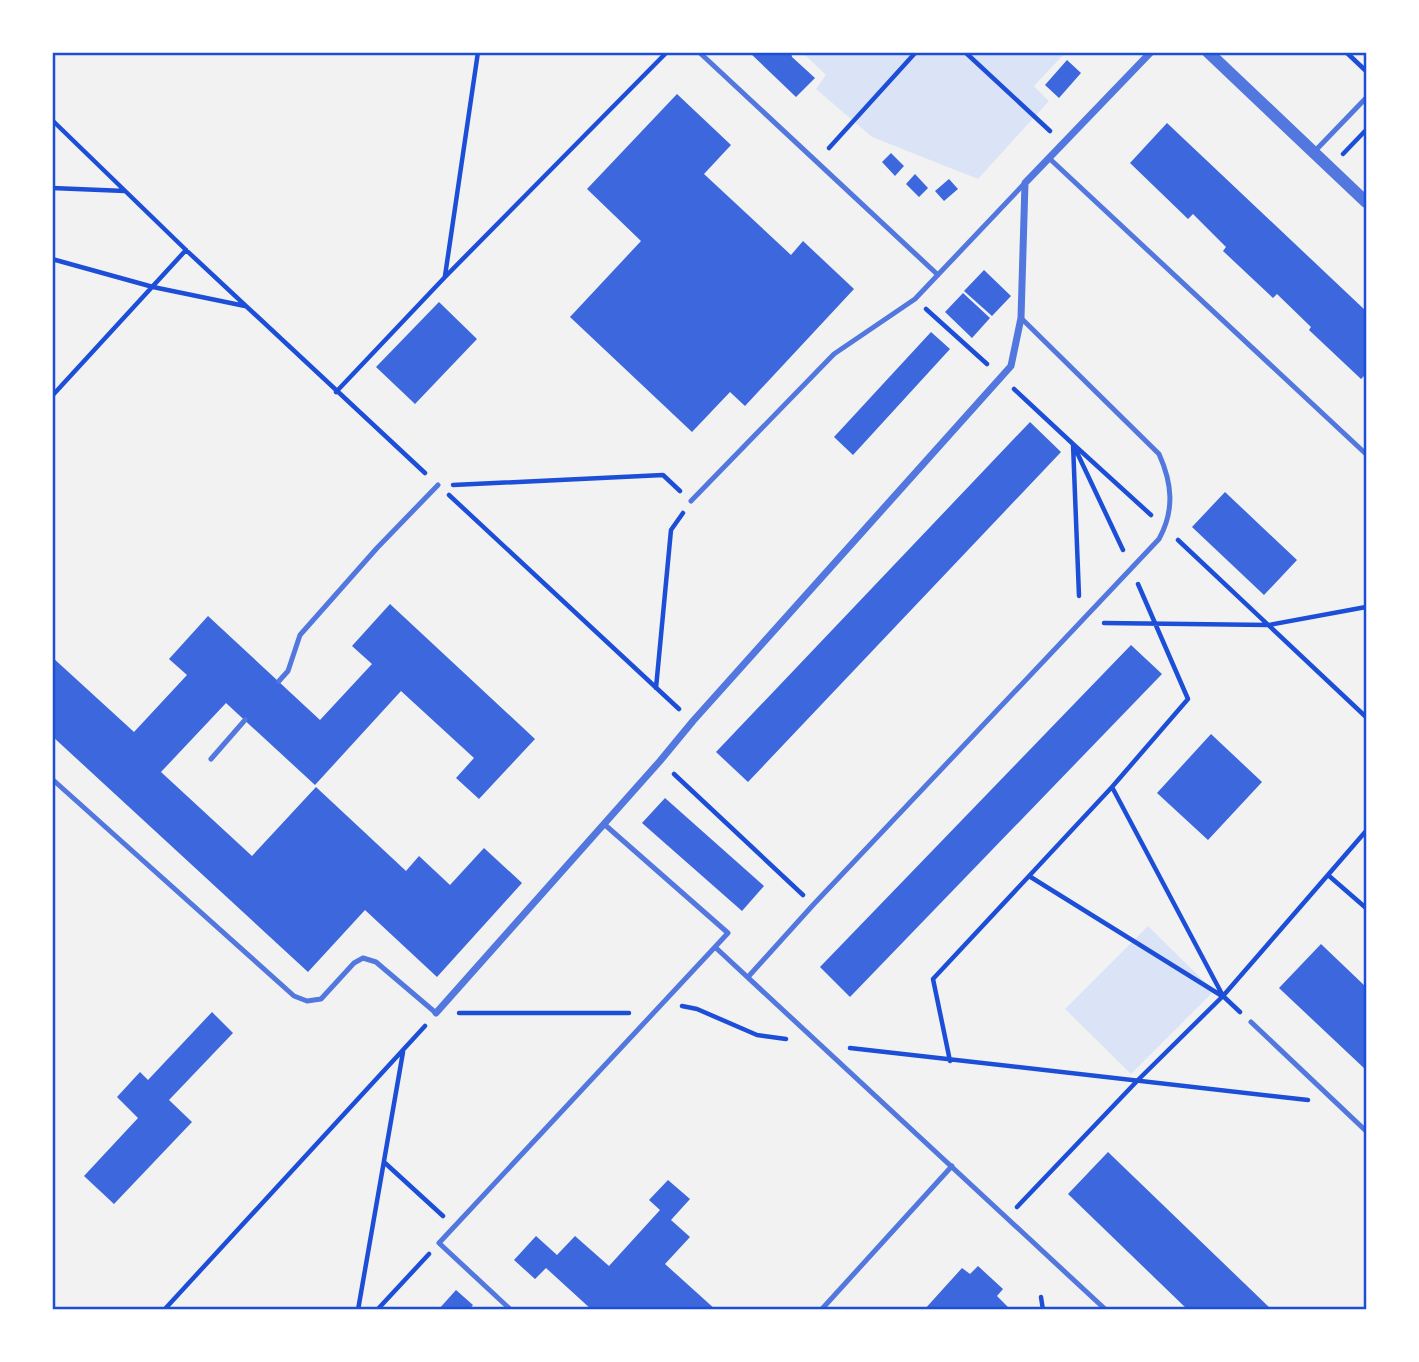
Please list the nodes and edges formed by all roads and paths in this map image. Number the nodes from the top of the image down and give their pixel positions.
1 (478, 52) edge
2 (667, 52) edge
3 (699, 52) edge
4 (916, 52) edge
5 (965, 52) edge
6 (1151, 52) edge
7 (1208, 52) edge
8 (1346, 52) edge
9 (1367, 71) edge
10 (1367, 98) edge
11 (52, 120) edge
12 (1367, 130) edge
13 (1064, 144) junction
14 (1314, 152) junction
15 (1049, 159) junction
16 (816, 162) junction
17 (1330, 168) junction
18 (1025, 183) junction
19 (52, 188) edge
20 (125, 191) junction
21 (1367, 202) edge
22 (186, 250) junction
23 (52, 259) edge
24 (938, 275) junction
25 (445, 277) junction
26 (153, 287) junction
27 (915, 299) junction
28 (245, 306) junction
29 (1021, 318) junction
30 (1001, 377) junction
31 (336, 392) junction
32 (52, 396) edge
33 (1073, 444) junction
34 (1367, 454) edge
35 (438, 485) junction
36 (691, 501) junction
37 (1166, 528) junction
38 (1132, 568) junction
39 (1367, 607) edge
40 (1080, 623) junction
41 (1154, 624) junction
42 (1269, 625) junction
43 (279, 681) dead end
44 (656, 688) junction
45 (1367, 716) edge
46 (245, 720) dead end
47 (692, 721) junction
48 (211, 759) dead end
49 (660, 761) junction
50 (52, 779) edge
51 (1112, 787) junction
52 (604, 824) junction
53 (1367, 831) edge
54 (1328, 875) junction
55 (1029, 876) junction
56 (813, 905) junction
57 (1367, 908) edge
58 (715, 947) junction
59 (748, 977) junction
60 (1223, 996) junction
61 (436, 1013) junction
62 (653, 1013) junction
63 (1251, 1023) joint
64 (819, 1044) junction
65 (404, 1049) junction
66 (950, 1061) junction
67 (1138, 1080) junction
68 (1336, 1103) junction
69 (1367, 1131) edge
70 (384, 1162) junction
71 (952, 1166) junction
72 (1006, 1218) junction
73 (454, 1226) junction
74 (439, 1243) junction
75 (1041, 1297) dead end
76 (164, 1310) edge
77 (358, 1310) edge
78 (377, 1310) edge
79 (511, 1310) edge
80 (821, 1310) edge
81 (1043, 1310) edge
82 (1106, 1310) edge

1 - 25 path
2 - 25 path
3 - 16 lane
4 - 16 path
5 - 13 path
6 - 13 street
7 - 14 street
8 - 9 path
10 - 14 lane
11 - 20 path
12 - 17 path
13 - 15 street
14 - 17 street
15 - 18 street
15 - 34 lane
16 - 24 lane
17 - 21 street
18 - 24 lane
18 - 29 street
19 - 20 path
20 - 22 path
22 - 26 path
22 - 28 path
23 - 26 path
24 - 27 lane
25 - 31 path
26 - 28 path
26 - 32 path
27 - 30 path
27 - 36 lane
28 - 31 path
29 - 30 street
29 - 37 lane
30 - 33 path
30 - 47 street
31 - 35 path
33 - 37 path
33 - 38 path
33 - 40 path
35 - 36 path
35 - 43 lane
35 - 44 path
36 - 44 path
37 - 38 lane
37 - 42 path
38 - 40 lane
38 - 41 path
39 - 42 path
40 - 41 path
40 - 56 lane
41 - 42 path
41 - 51 path
42 - 45 path
44 - 47 path
46 - 48 lane
47 - 49 street
49 - 52 street
49 - 56 path
50 - 61 lane
51 - 55 path
51 - 60 path
52 - 58 lane
52 - 61 street
53 - 54 path
54 - 57 path
54 - 60 path
55 - 60 path
55 - 66 path
56 - 59 lane
58 - 59 lane
58 - 62 lane
59 - 64 lane
60 - 63 path
60 - 67 path
61 - 62 path
61 - 65 path
62 - 64 path
62 - 73 lane
63 - 68 lane
64 - 66 path
64 - 71 lane
65 - 70 path
65 - 76 path
66 - 67 path
67 - 68 path
67 - 72 path
68 - 69 lane
70 - 73 path
70 - 77 path
71 - 72 lane
71 - 80 lane
72 - 82 lane
73 - 74 lane
74 - 78 path
74 - 79 lane
75 - 81 path

